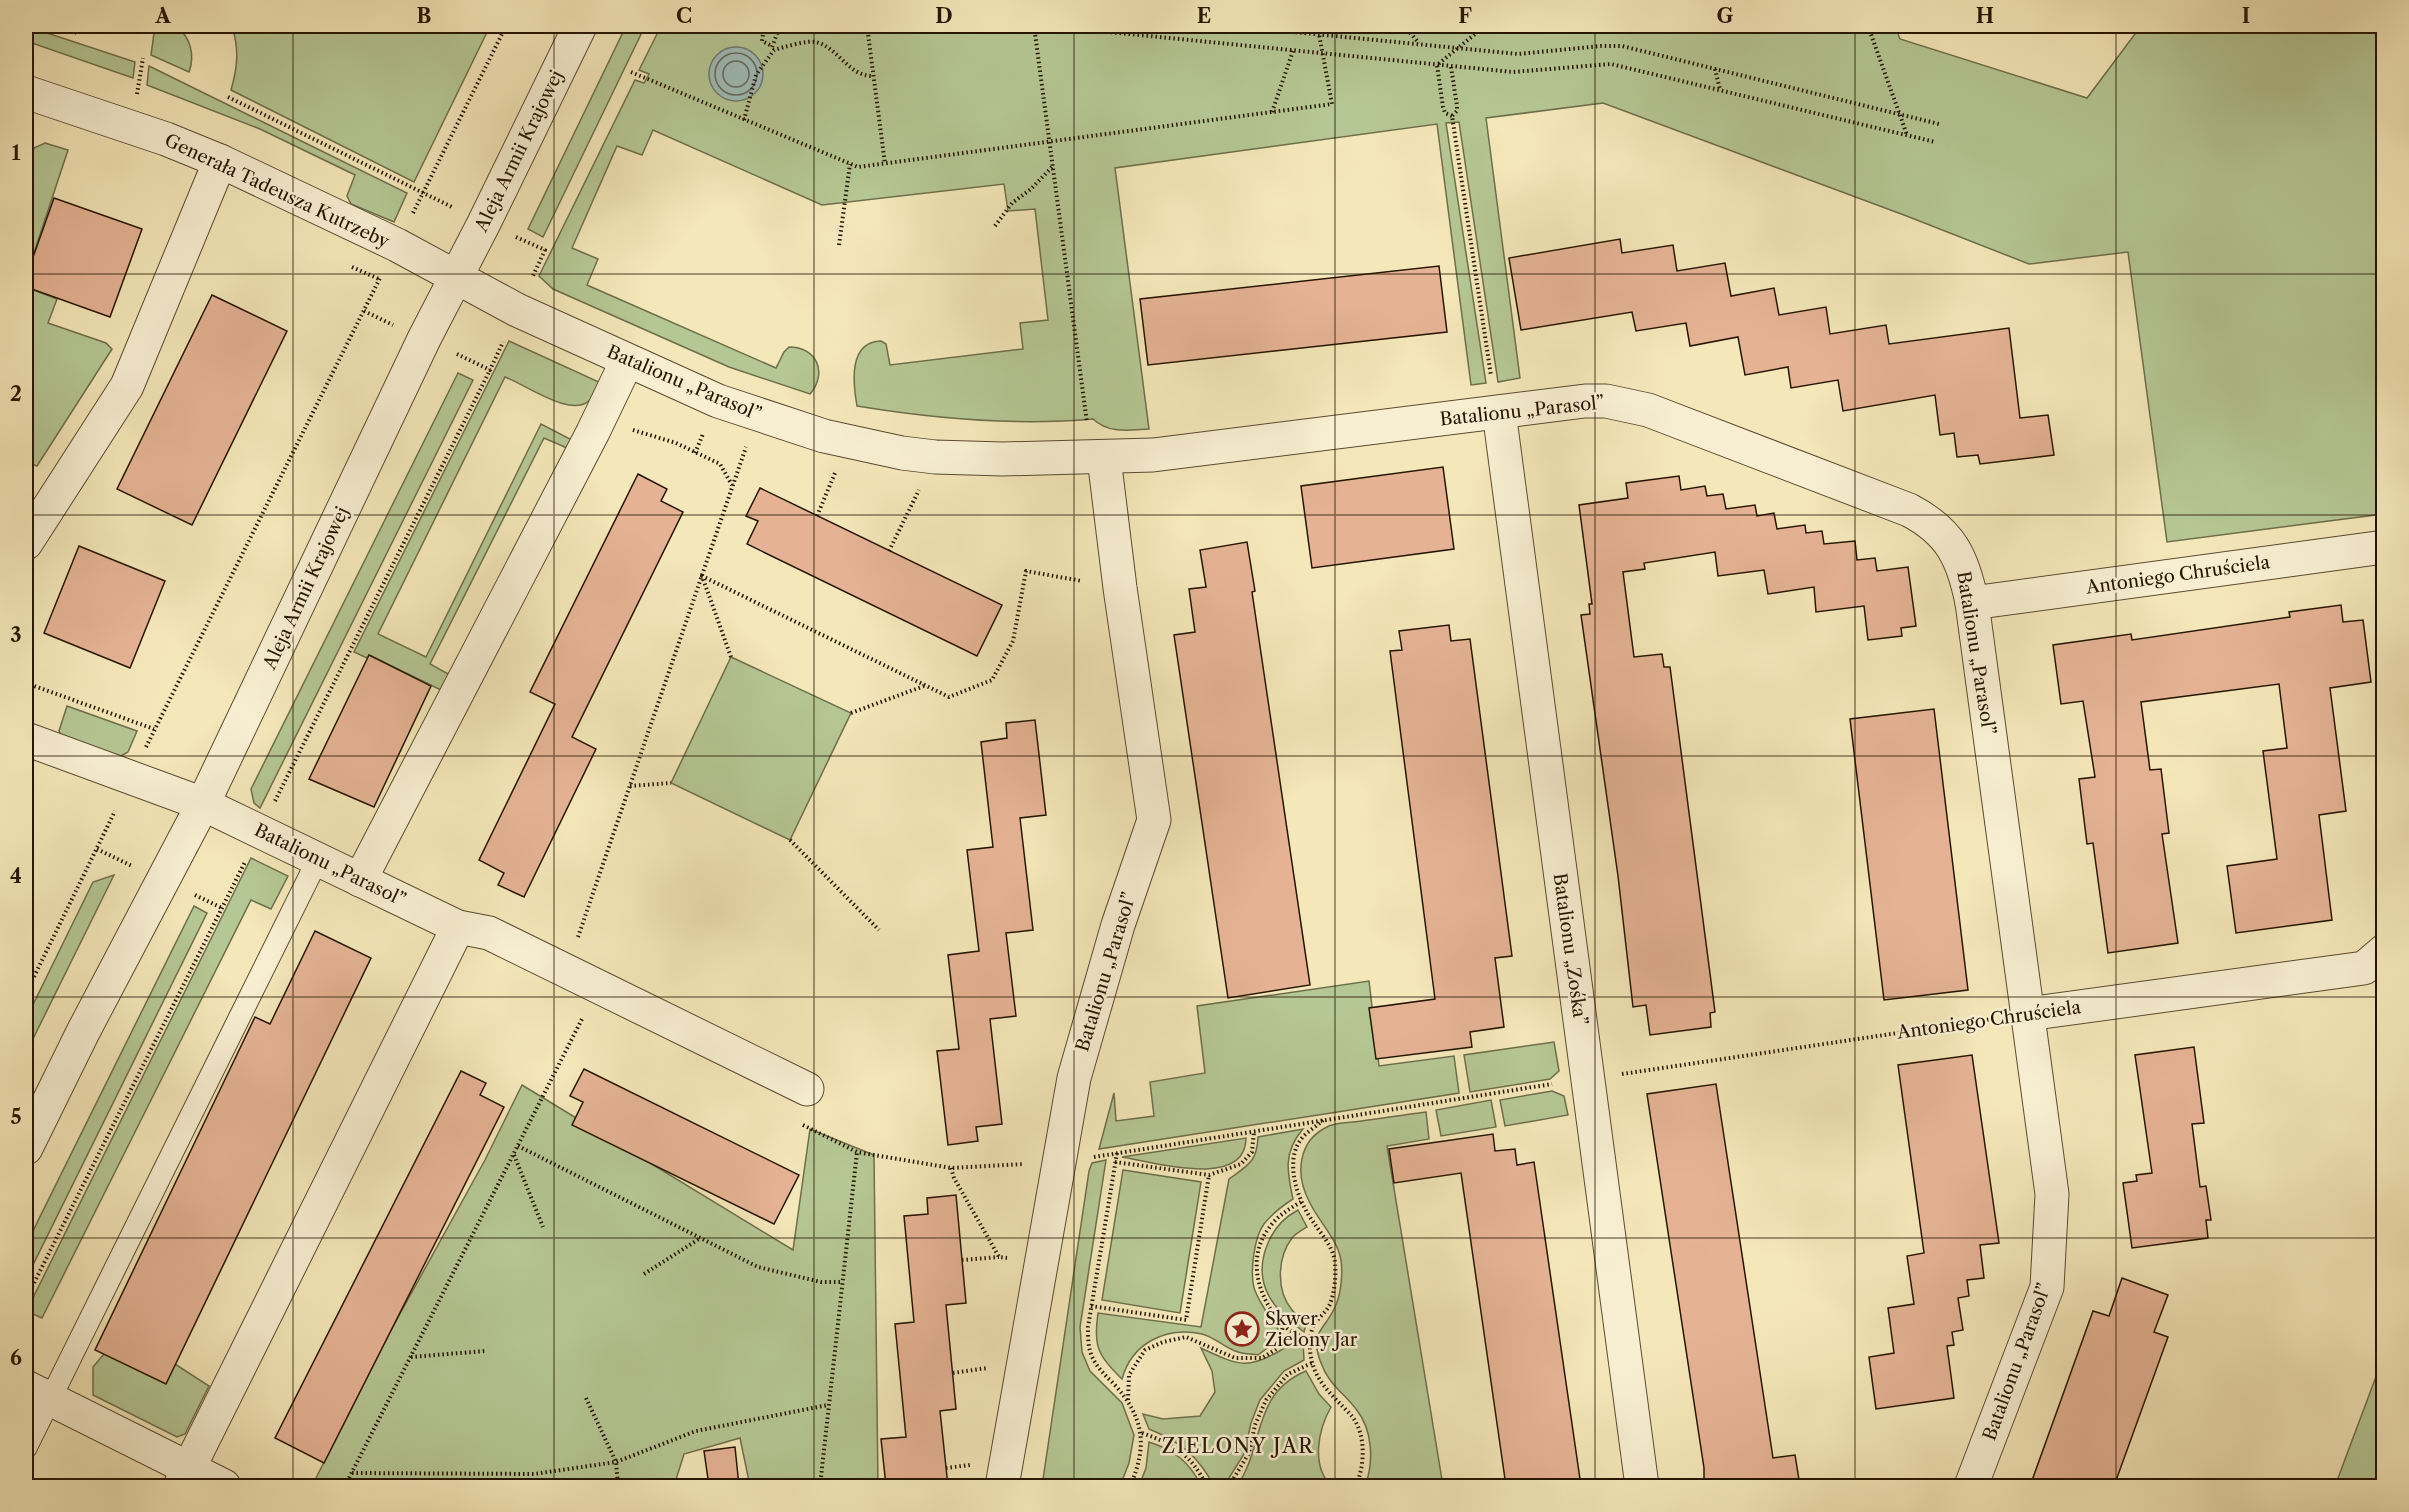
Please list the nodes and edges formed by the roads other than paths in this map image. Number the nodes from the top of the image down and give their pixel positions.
1 (580, 26) edge
2 (26, 92) edge
3 (220, 161) junction
4 (455, 278) junction
5 (627, 361) junction
6 (1499, 412) junction
7 (1096, 445) junction
8 (26, 543) edge
9 (2384, 547) edge
10 (1972, 603) junction
11 (26, 739) edge
12 (203, 804) junction
13 (318, 859) junction
14 (360, 880) junction
15 (458, 927) junction
16 (2384, 951) edge
17 (2028, 1014) junction
18 (807, 1089) dead end
19 (26, 1148) edge
20 (38, 1393) edge
21 (26, 1448) edge
22 (184, 1478) edge
23 (224, 1486) edge
24 (1002, 1486) edge
25 (1642, 1486) edge
26 (1971, 1486) edge

1 - 4 street, Aleja Armii Krajowej
2 - 3 street, Generała Tadeusza Kutrzeby
3 - 4 street, Generała Tadeusza Kutrzeby
3 - 8 street
4 - 5 street, Batalionu „Parasol”
4 - 12 street, Aleja Armii Krajowej
5 - 7 street, Batalionu „Parasol”
5 - 14 street
6 - 7 street, Batalionu „Parasol”
6 - 10 street, Batalionu „Parasol”
6 - 25 street, Batalionu „Zośka”
7 - 24 street, Batalionu „Parasol”
9 - 10 street, Antoniego Chruściela
10 - 17 street, Batalionu „Parasol”
11 - 12 street, Batalionu „Parasol”
12 - 13 street, Batalionu „Parasol”
12 - 19 street, Aleja Armii Krajowej
13 - 14 street, Batalionu „Parasol”
13 - 20 lane
14 - 15 street, Batalionu „Parasol”
15 - 18 street, Batalionu „Parasol”
15 - 22 street
16 - 17 street, Antoniego Chruściela
17 - 26 street, Batalionu „Parasol”
20 - 21 lane
20 - 22 street
22 - 23 street

